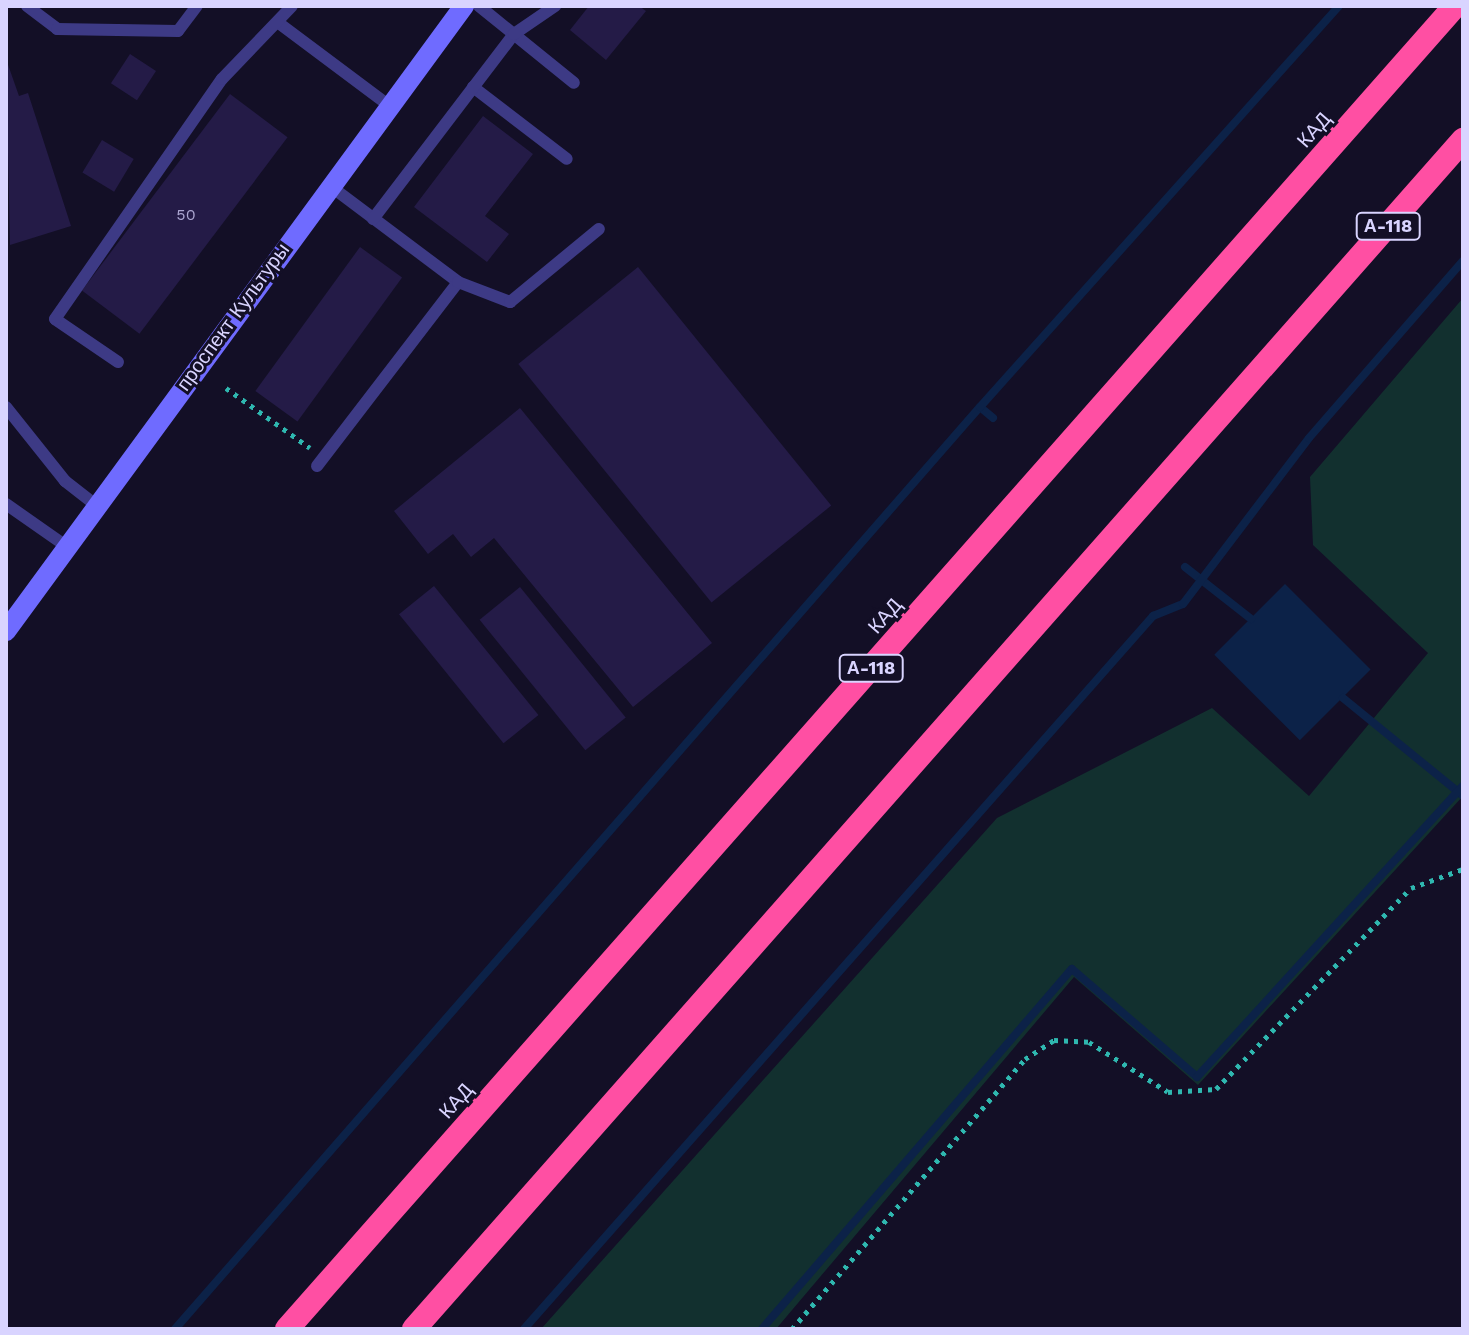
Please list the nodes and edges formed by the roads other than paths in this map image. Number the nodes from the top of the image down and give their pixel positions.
1 (27, 6) edge
2 (197, 6) edge
3 (292, 6) edge
4 (464, 6) edge
5 (479, 6) edge
6 (555, 6) edge
7 (1455, 6) edge
8 (280, 24) junction
9 (514, 34) junction
10 (574, 83) dead end
11 (473, 87) junction
12 (387, 104) junction
13 (1463, 140) edge
14 (567, 159) dead end
15 (329, 185) junction
16 (373, 219) junction
17 (599, 229) dead end
18 (458, 282) junction
19 (118, 362) dead end
20 (6, 407) edge
21 (320, 462) road end
22 (6, 504) edge
23 (96, 505) junction
24 (66, 546) junction
25 (6, 631) edge
26 (287, 1329) edge
27 (414, 1329) edge

1 - 2 lane
3 - 8 lane
4 - 12 street, проспект Культуры
5 - 9 lane
6 - 9 lane
7 - 26 highway, КАД / А-118
8 - 12 lane
8 - 19 lane
9 - 10 lane
9 - 11 lane
11 - 14 lane
11 - 16 lane
12 - 15 street, проспект Культуры
13 - 27 highway, А-118
15 - 16 lane
15 - 23 street, проспект Культуры
16 - 18 lane
17 - 18 lane
18 - 21 lane
20 - 23 lane
22 - 24 lane
23 - 24 street, проспект Культуры
24 - 25 street, проспект Культуры

